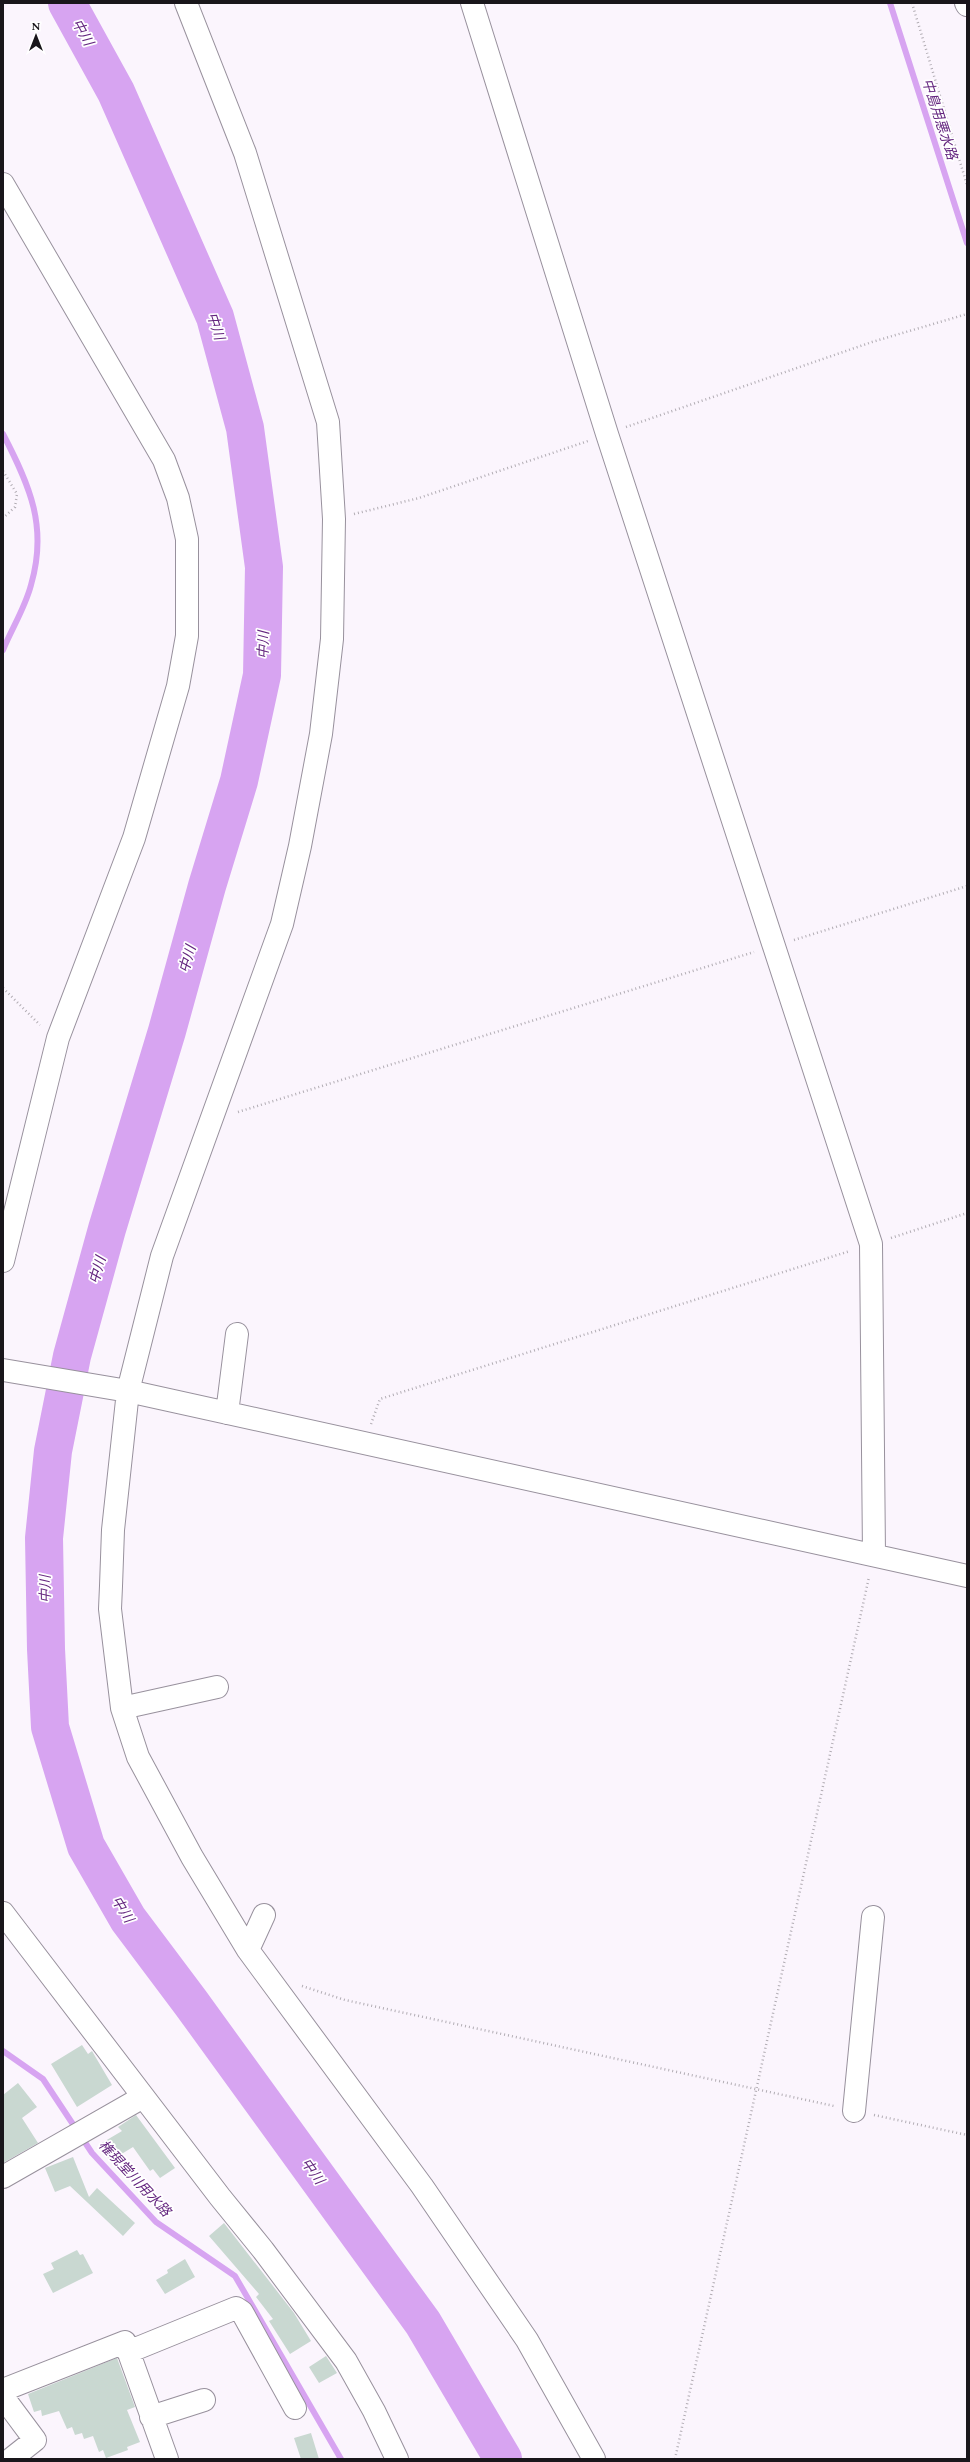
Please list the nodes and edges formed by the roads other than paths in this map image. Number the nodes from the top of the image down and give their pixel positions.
1 (186, 3) edge
2 (472, 3) edge
3 (3, 184) edge
4 (8, 1212) edge
5 (3, 1261) edge
6 (237, 1334) dead end
7 (3, 1370) edge
8 (119, 1390) junction
9 (227, 1413) junction
10 (874, 1555) junction
11 (967, 1576) edge
12 (217, 1687) dead end
13 (122, 1708) junction
14 (3, 1913) edge
15 (264, 1915) dead end
16 (873, 1917) dead end
17 (248, 1950) junction
18 (143, 2097) junction
19 (854, 2111) road end
20 (3, 2177) edge
21 (128, 2352) junction
22 (3, 2390) edge
23 (3, 2397) edge
24 (204, 2400) dead end
25 (295, 2408) dead end
26 (151, 2417) junction
27 (11, 2459) edge
28 (167, 2459) edge
29 (398, 2459) edge
30 (594, 2459) edge

1 - 8 street
2 - 10 street
3 - 4 street
4 - 5 street
6 - 9 street
7 - 8 street
8 - 9 street
8 - 13 street
9 - 10 street
10 - 11 street
12 - 13 street
13 - 17 street
14 - 18 street
15 - 17 street
16 - 19 street
17 - 30 street
18 - 20 street
18 - 29 street
21 - 22 street
21 - 25 street
21 - 26 street
23 - 27 street
24 - 26 street
26 - 28 street

